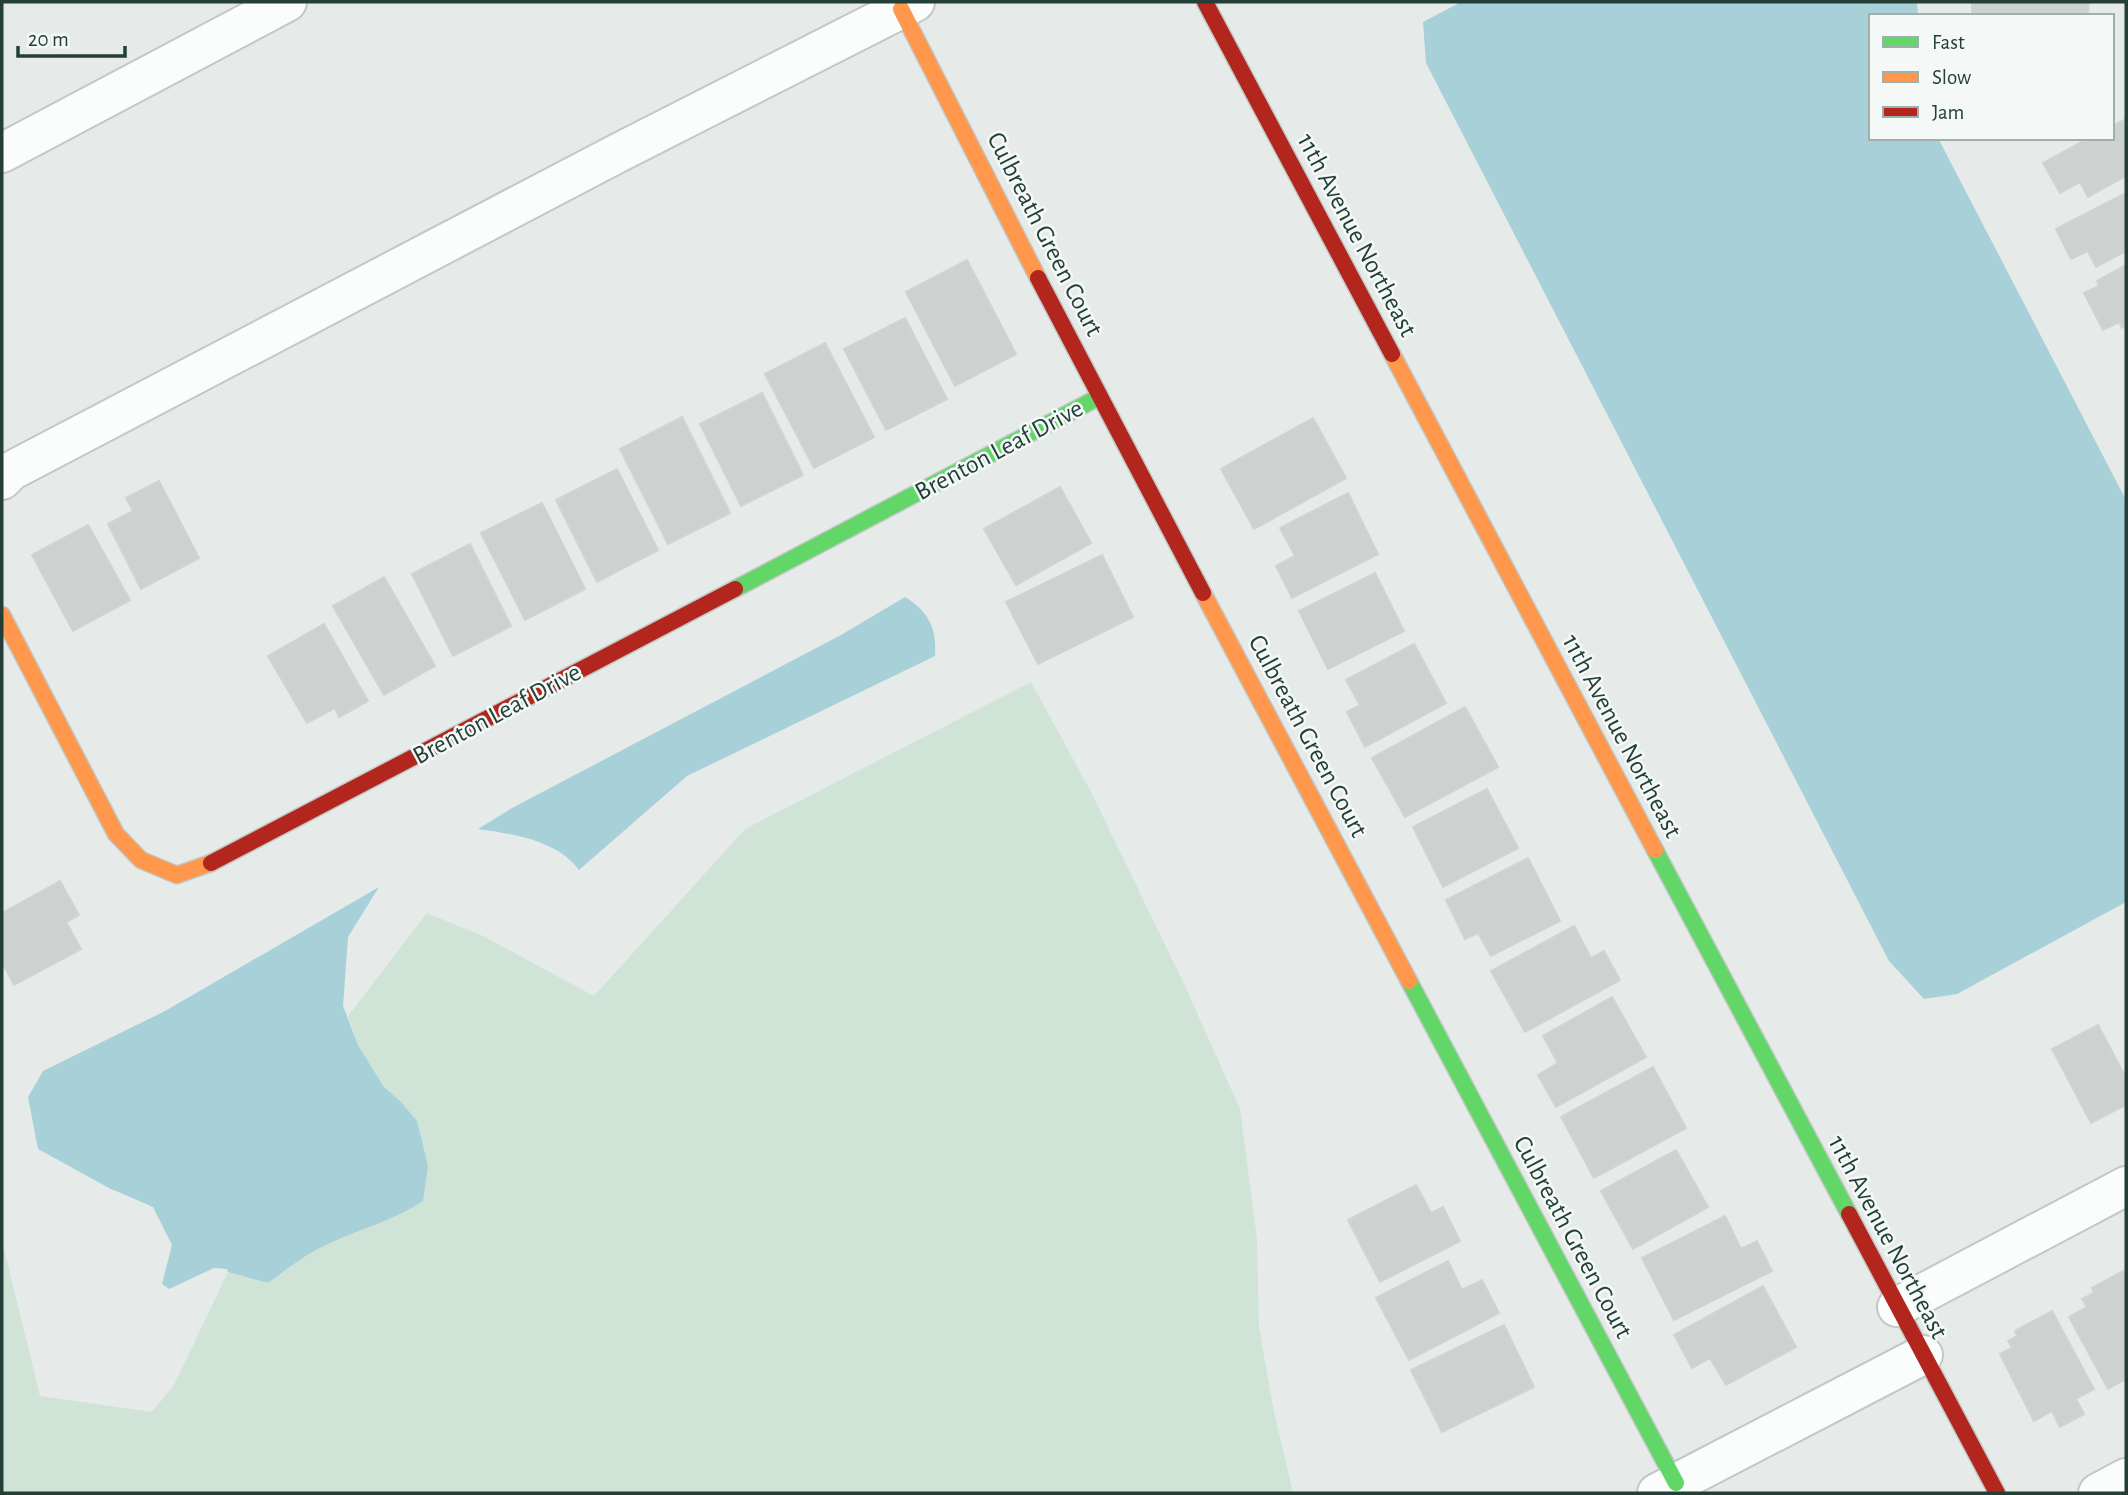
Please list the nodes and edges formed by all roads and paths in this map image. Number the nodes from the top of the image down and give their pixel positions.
1 (287, 2) edge
2 (1205, 2) edge
3 (908, 6) edge
4 (2, 153) edge
5 (1099, 397) junction
6 (2, 480) edge
7 (2, 615) edge
8 (2126, 1186) edge
9 (1897, 1307) junction
10 (1923, 1355) junction
11 (2126, 1478) edge
12 (1667, 1488) edge
13 (1997, 1493) edge
14 (2098, 1493) edge

1 - 4 street
2 - 9 street, 11th Avenue Northeast
3 - 5 street, Culbreath Green Court
3 - 6 street
5 - 7 street, Brenton Leaf Drive
5 - 12 street, Culbreath Green Court
8 - 9 street
9 - 10 street, 11th Avenue Northeast
10 - 12 street
10 - 13 street, 11th Avenue Northeast
11 - 14 street

